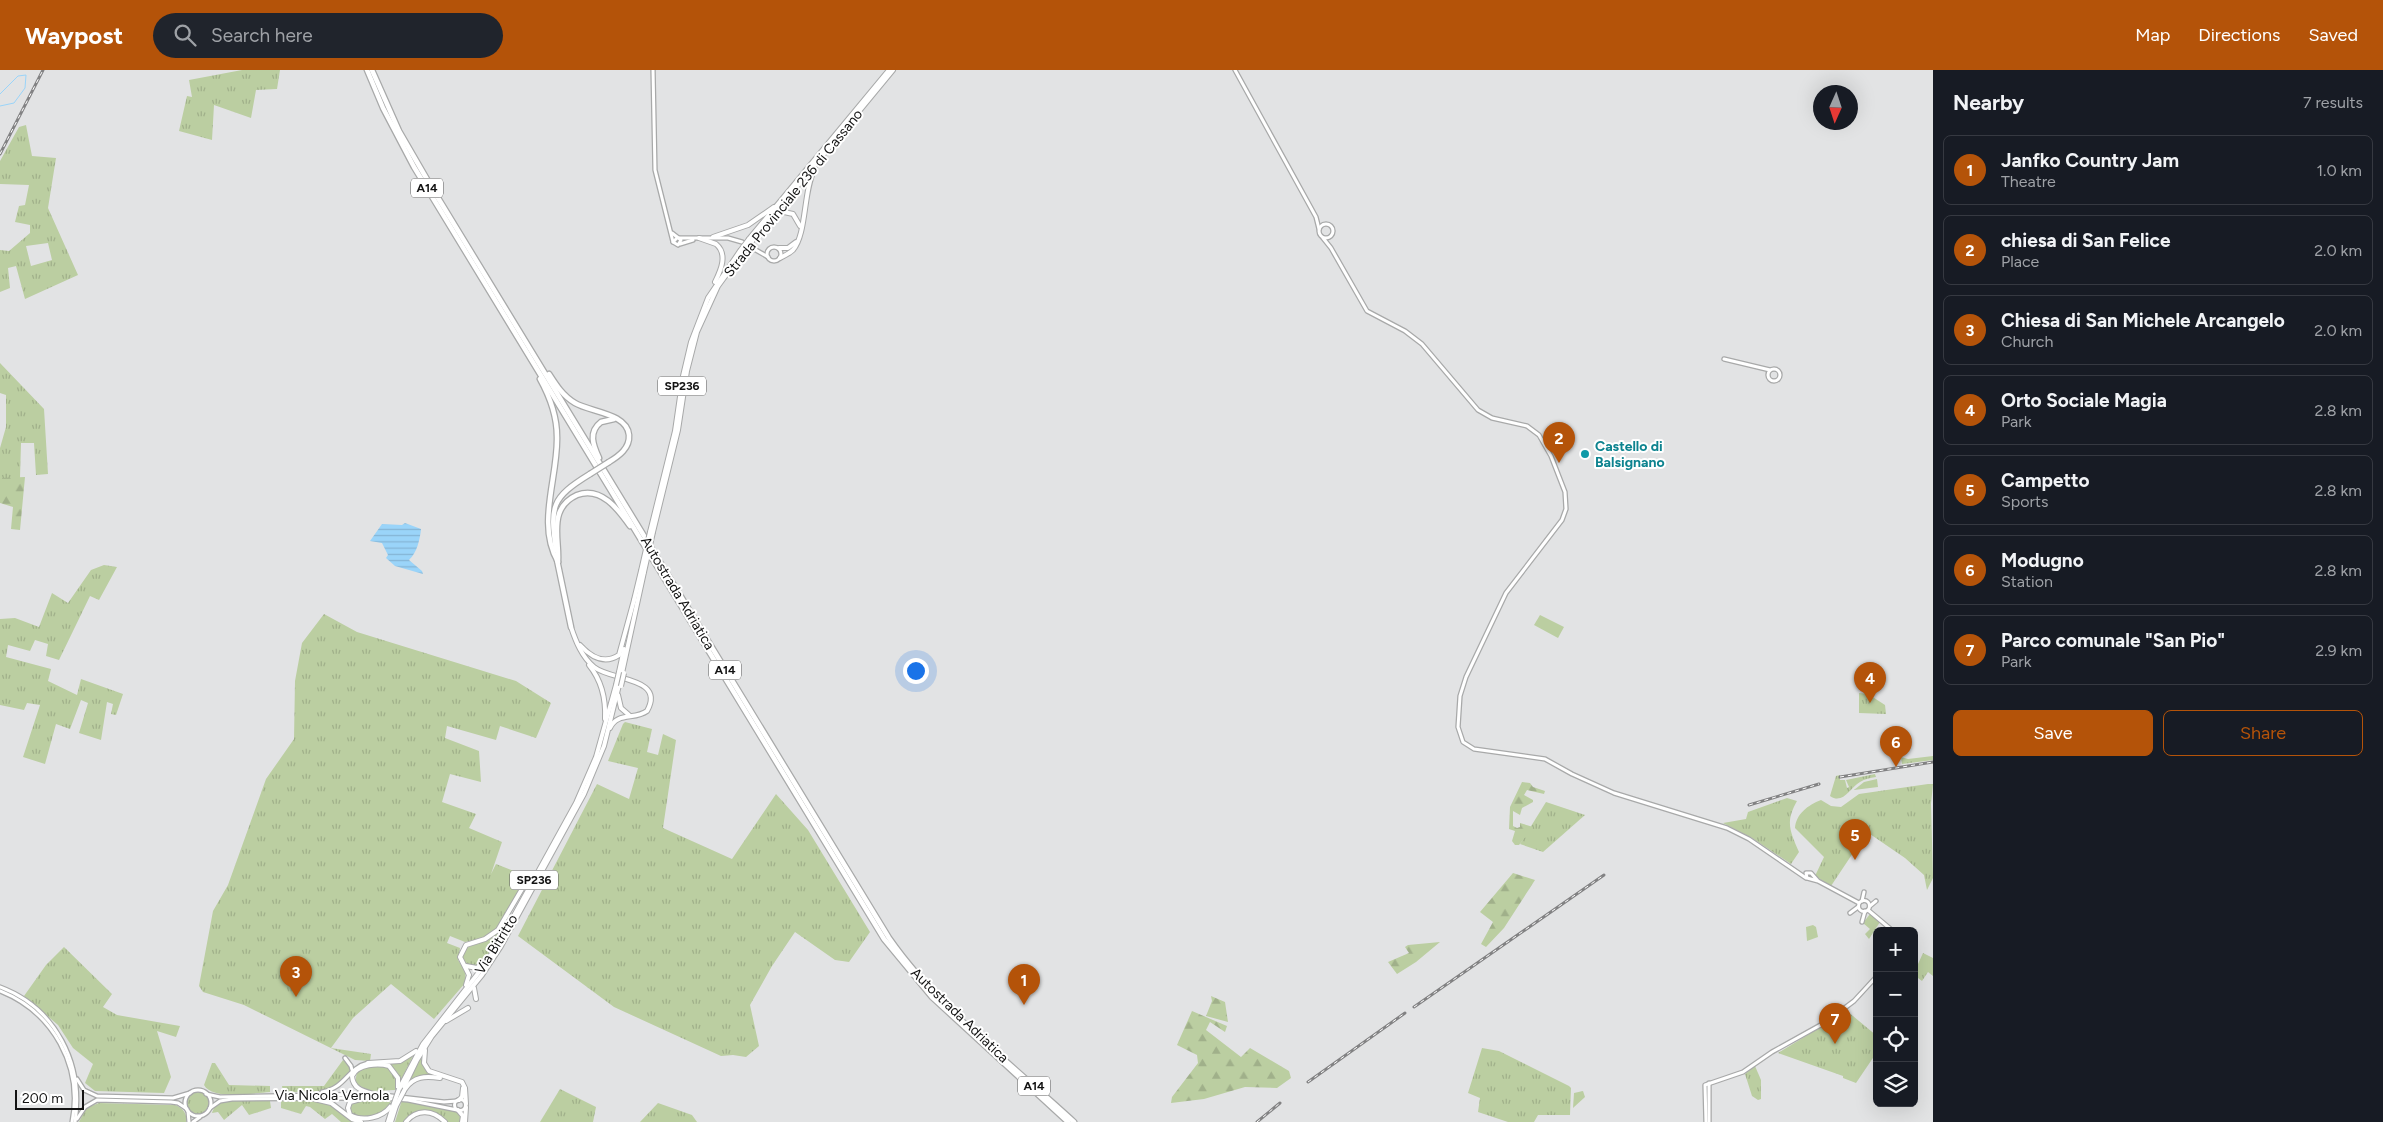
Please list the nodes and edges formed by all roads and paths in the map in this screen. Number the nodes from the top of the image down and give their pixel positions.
1 (368, 70) edge
2 (372, 70) edge
3 (654, 70) edge
4 (889, 70) edge
5 (893, 70) edge
6 (1235, 70) edge
7 (828, 147) junction
8 (820, 159) junction
9 (784, 197) junction
10 (1316, 217) junction
11 (1324, 224) junction
12 (764, 226) junction
13 (800, 228) junction
14 (1319, 229) junction
15 (670, 230) junction
16 (713, 237) junction
17 (678, 238) junction
18 (697, 238) junction
19 (1323, 238) junction
20 (1329, 238) junction
21 (750, 240) junction
22 (798, 241) junction
23 (673, 242) junction
24 (680, 244) junction
25 (779, 248) junction
26 (1331, 248) junction
27 (756, 249) junction
28 (768, 249) junction
29 (741, 252) junction
30 (768, 257) junction
31 (780, 258) junction
32 (708, 298) junction
33 (511, 318) junction
34 (522, 344) junction
35 (1724, 359) dead end
36 (1756, 368) junction
37 (1770, 370) junction
38 (1768, 375) junction
39 (621, 422) junction
40 (621, 499) junction
41 (652, 532) junction
42 (654, 560) junction
43 (558, 562) junction
44 (642, 571) junction
45 (634, 600) junction
46 (571, 627) joint
47 (575, 637) junction
48 (621, 673) junction
49 (618, 685) junction
50 (631, 716) junction
51 (596, 757) junction
52 (592, 777) junction
53 (1796, 872) junction
54 (529, 877) dead end
55 (1809, 877) junction
56 (1864, 892) dead end
57 (1876, 901) dead end
58 (1860, 904) junction
59 (1868, 909) junction
60 (1850, 913) dead end
61 (1862, 922) dead end
62 (1888, 927) edge
63 (506, 930) junction
64 (464, 964) junction
65 (489, 964) junction
66 (1873, 980) edge
67 (1, 988) edge
68 (481, 992) dead end
69 (460, 996) junction
70 (468, 1008) dead end
71 (952, 1013) junction
72 (442, 1018) junction
73 (432, 1036) junction
74 (994, 1052) junction
75 (345, 1058) dead end
76 (368, 1063) joint
77 (352, 1071) junction
78 (75, 1072) junction
79 (1707, 1084) junction
80 (400, 1090) junction
81 (190, 1093) junction
82 (206, 1094) junction
83 (374, 1094) junction
84 (266, 1096) junction
85 (311, 1096) junction
86 (368, 1098) junction
87 (458, 1101) junction
88 (466, 1105) junction
89 (393, 1106) junction
90 (210, 1108) junction
91 (187, 1110) junction
92 (458, 1110) junction
93 (203, 1115) junction
94 (74, 1122) edge
95 (189, 1122) edge
96 (193, 1122) edge
97 (361, 1122) edge
98 (390, 1122) edge
99 (407, 1122) edge
100 (444, 1122) edge
101 (464, 1122) edge
102 (1068, 1122) edge
103 (1074, 1122) edge
104 (1706, 1122) edge
105 (1710, 1122) edge

1 - 34 highway, Autostrada Adriatica / A14
2 - 33 highway, Autostrada Adriatica / A14
3 - 15 main road
4 - 7 highway, Strada Provinciale 236 di Cassano / SP236
5 - 7 highway, Strada Provinciale 236 di Cassano / SP236
6 - 10 main road
7 - 8 highway, Strada Provinciale 236 di Cassano / SP236
7 - 9 highway, Strada Provinciale 236 di Cassano / SP236
8 - 12 highway, Strada Provinciale 236 di Cassano / SP236
8 - 13 highway
9 - 16 highway
9 - 21 highway, Strada Provinciale 236 di Cassano / SP236
10 - 11 main road
10 - 14 main road
11 - 14 main road
11 - 20 main road
12 - 13 highway
12 - 21 highway, Strada Provinciale 236 di Cassano / SP236
13 - 22 highway
14 - 19 main road
15 - 17 main road
15 - 23 main road
16 - 18 main road
16 - 27 main road
17 - 18 main road
17 - 23 main road
17 - 24 main road
18 - 24 main road
18 - 32 highway
19 - 20 main road
19 - 26 main road
20 - 26 main road
21 - 29 highway, Strada Provinciale 236 di Cassano / SP236, bridge
22 - 25 highway
22 - 31 highway
23 - 24 main road
25 - 28 main road
25 - 31 main road
26 - 53 main road
27 - 28 main road
27 - 30 main road
28 - 30 main road
29 - 32 highway, Strada Provinciale 236 di Cassano / SP236
29 - 41 highway, Strada Provinciale 236 di Cassano / SP236
30 - 31 main road
32 - 41 highway, Strada Provinciale 236 di Cassano / SP236
33 - 39 highway, A14
33 - 40 highway, Autostrada Adriatica / A14
34 - 42 highway, Autostrada Adriatica / A14
34 - 43 highway, A14
35 - 36 main road
36 - 37 main road
36 - 38 main road
37 - 38 main road
37 - 38 main road
39 - 40 highway, A14
39 - 43 highway, bridge
40 - 71 highway, Autostrada Adriatica / A14
41 - 44 highway, Strada Provinciale 236 di Cassano / SP236, bridge
42 - 43 highway, A14
42 - 71 highway, Autostrada Adriatica / A14
43 - 46 highway
44 - 45 highway, Strada Provinciale 236 di Cassano / SP236
44 - 48 highway, Strada Provinciale 236 di Cassano / SP236
45 - 47 highway
45 - 48 highway, Strada Provinciale 236 di Cassano / SP236
46 - 47 highway
47 - 50 highway
47 - 51 highway
48 - 49 highway, Via Bitritto / SP236, bridge
49 - 50 highway
49 - 51 highway, Via Bitritto / SP236
49 - 52 highway, Via Bitritto / SP236
50 - 52 highway
51 - 63 highway, Via Bitritto / SP236
52 - 65 highway, Via Bitritto / SP236
53 - 55 main road
53 - 55 main road
54 - 64 highway
55 - 58 main road
56 - 58 main road
57 - 59 main road
58 - 59 main road
58 - 59 main road
58 - 60 main road
59 - 61 main road
59 - 62 main road
63 - 64 highway
63 - 69 highway, Via Bitritto / SP236
64 - 69 highway
65 - 68 highway
65 - 73 highway, Via Bitritto / SP236
66 - 79 main road
67 - 78 main road
67 - 94 main road
69 - 72 highway, Via Bitritto / SP236
70 - 73 highway
71 - 74 highway, Autostrada Adriatica / A14
72 - 76 highway
72 - 80 highway, Via Bitritto / SP236
73 - 80 highway, Via Bitritto / SP236
73 - 88 highway
74 - 102 highway, Autostrada Adriatica / A14
74 - 103 highway, Autostrada Adriatica / A14
75 - 77 main road
76 - 77 main road
77 - 85 main road
78 - 81 main road
78 - 94 main road
79 - 104 main road
79 - 105 main road
80 - 83 highway
80 - 87 highway
80 - 89 highway, Via Bitritto / SP236, bridge
80 - 89 highway, Via Bitritto / SP236, bridge
81 - 82 main road
81 - 91 main road
82 - 84 main road, Via Nicola Vernola
82 - 90 main road
83 - 85 main road, Via Nicola Vernola
83 - 87 main road, Via Nicola Vernola
84 - 85 main road, Via Nicola Vernola
84 - 90 main road, Via Nicola Vernola
85 - 86 main road, Via Nicola Vernola
85 - 97 highway
86 - 89 highway
86 - 92 main road, Via Nicola Vernola
87 - 88 main road
87 - 92 main road
88 - 92 main road
88 - 101 highway
89 - 98 highway, Via Bitritto / SP236
89 - 98 highway, Via Bitritto / SP236
90 - 93 main road
91 - 93 main road
91 - 94 main road
91 - 95 main road
92 - 101 highway
93 - 96 main road
99 - 100 highway

